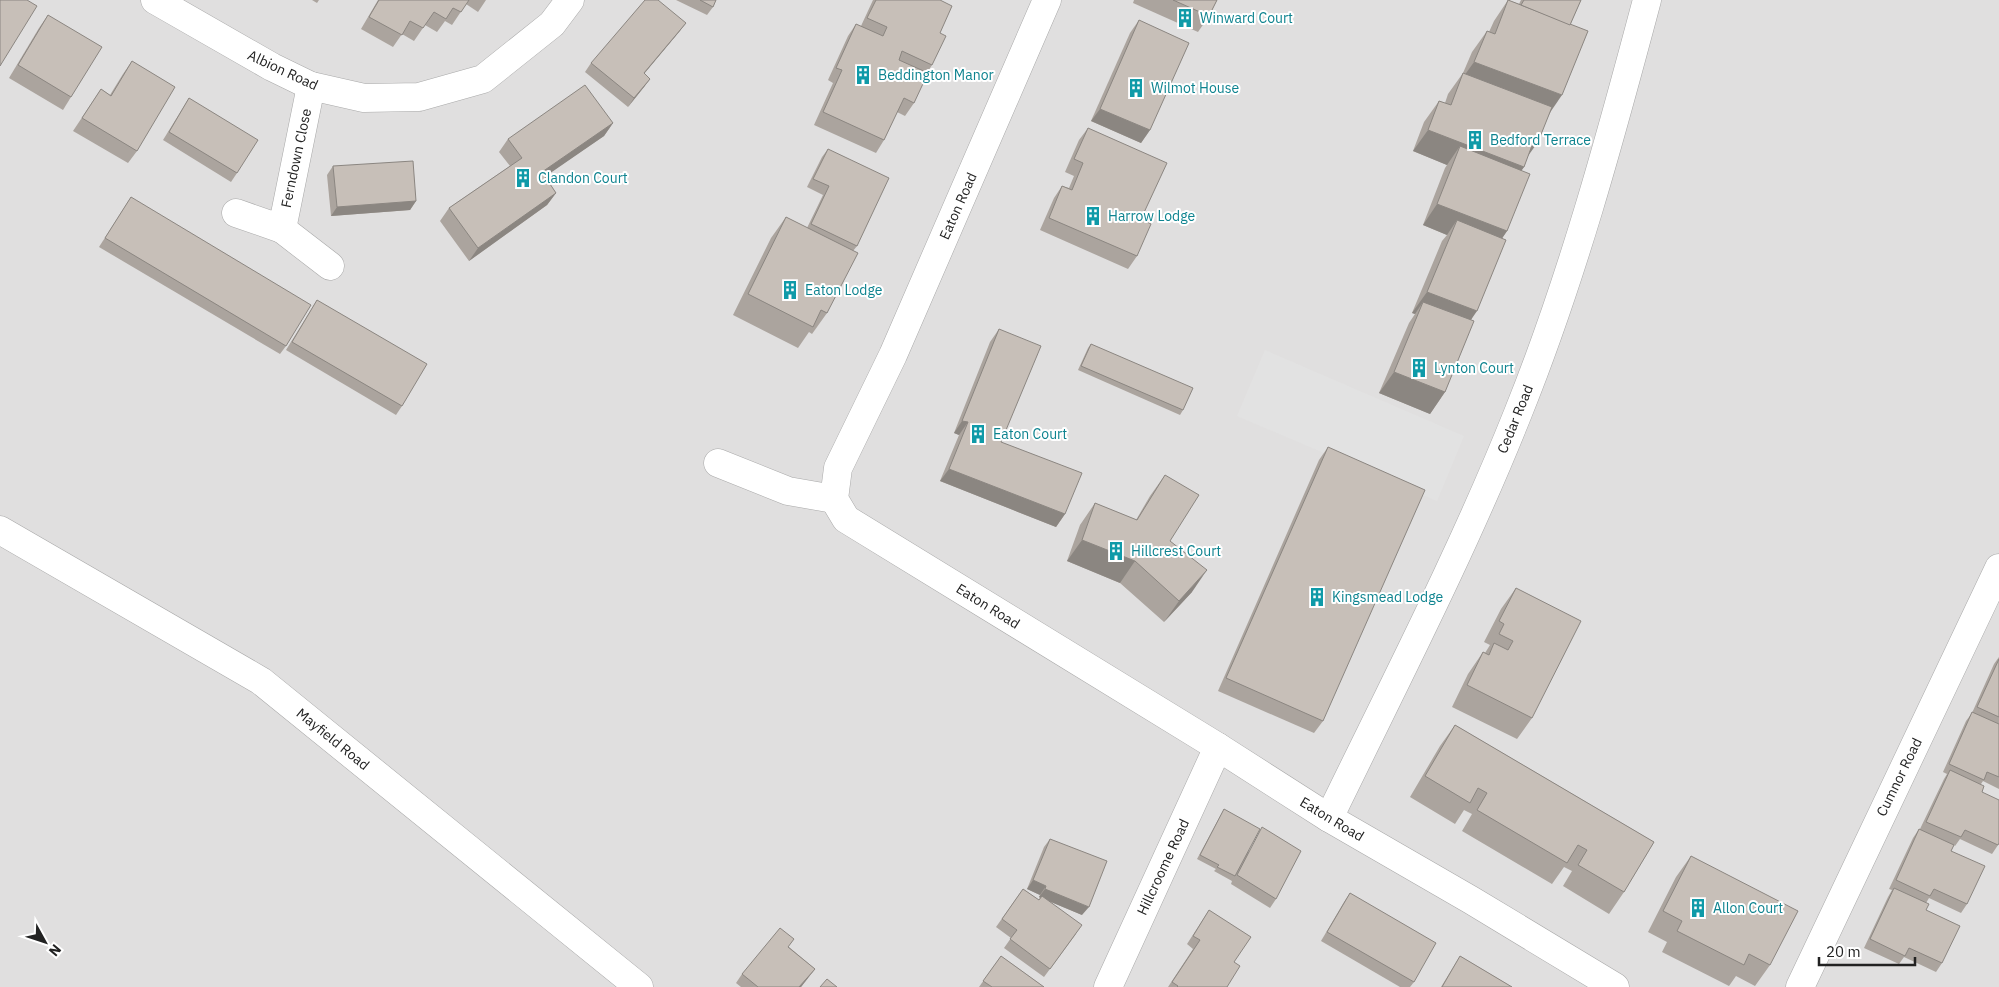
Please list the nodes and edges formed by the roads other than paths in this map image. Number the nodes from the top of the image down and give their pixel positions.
1 (155, 0) edge
2 (570, 0) edge
3 (1047, 0) edge
4 (1647, 0) edge
5 (311, 86) junction
6 (236, 213) dead end
7 (282, 229) junction
8 (330, 266) dead end
9 (718, 463) dead end
10 (834, 499) junction
11 (0, 530) edge
12 (1999, 568) edge
13 (1218, 747) junction
14 (1329, 818) junction
15 (639, 987) edge
16 (1108, 987) edge
17 (1615, 987) edge
18 (1800, 987) edge

1 - 5 street, Albion Road
2 - 5 street, Albion Road
3 - 10 street, Eaton Road
4 - 14 street, Cedar Road
5 - 7 street, Ferndown Close
6 - 7 street
7 - 8 street
9 - 10 street
10 - 13 street, Eaton Road
11 - 15 street, Mayfield Road
12 - 18 street, Cumnor Road
13 - 14 street, Eaton Road
13 - 16 street, Hillcroome Road
14 - 17 street, Eaton Road

